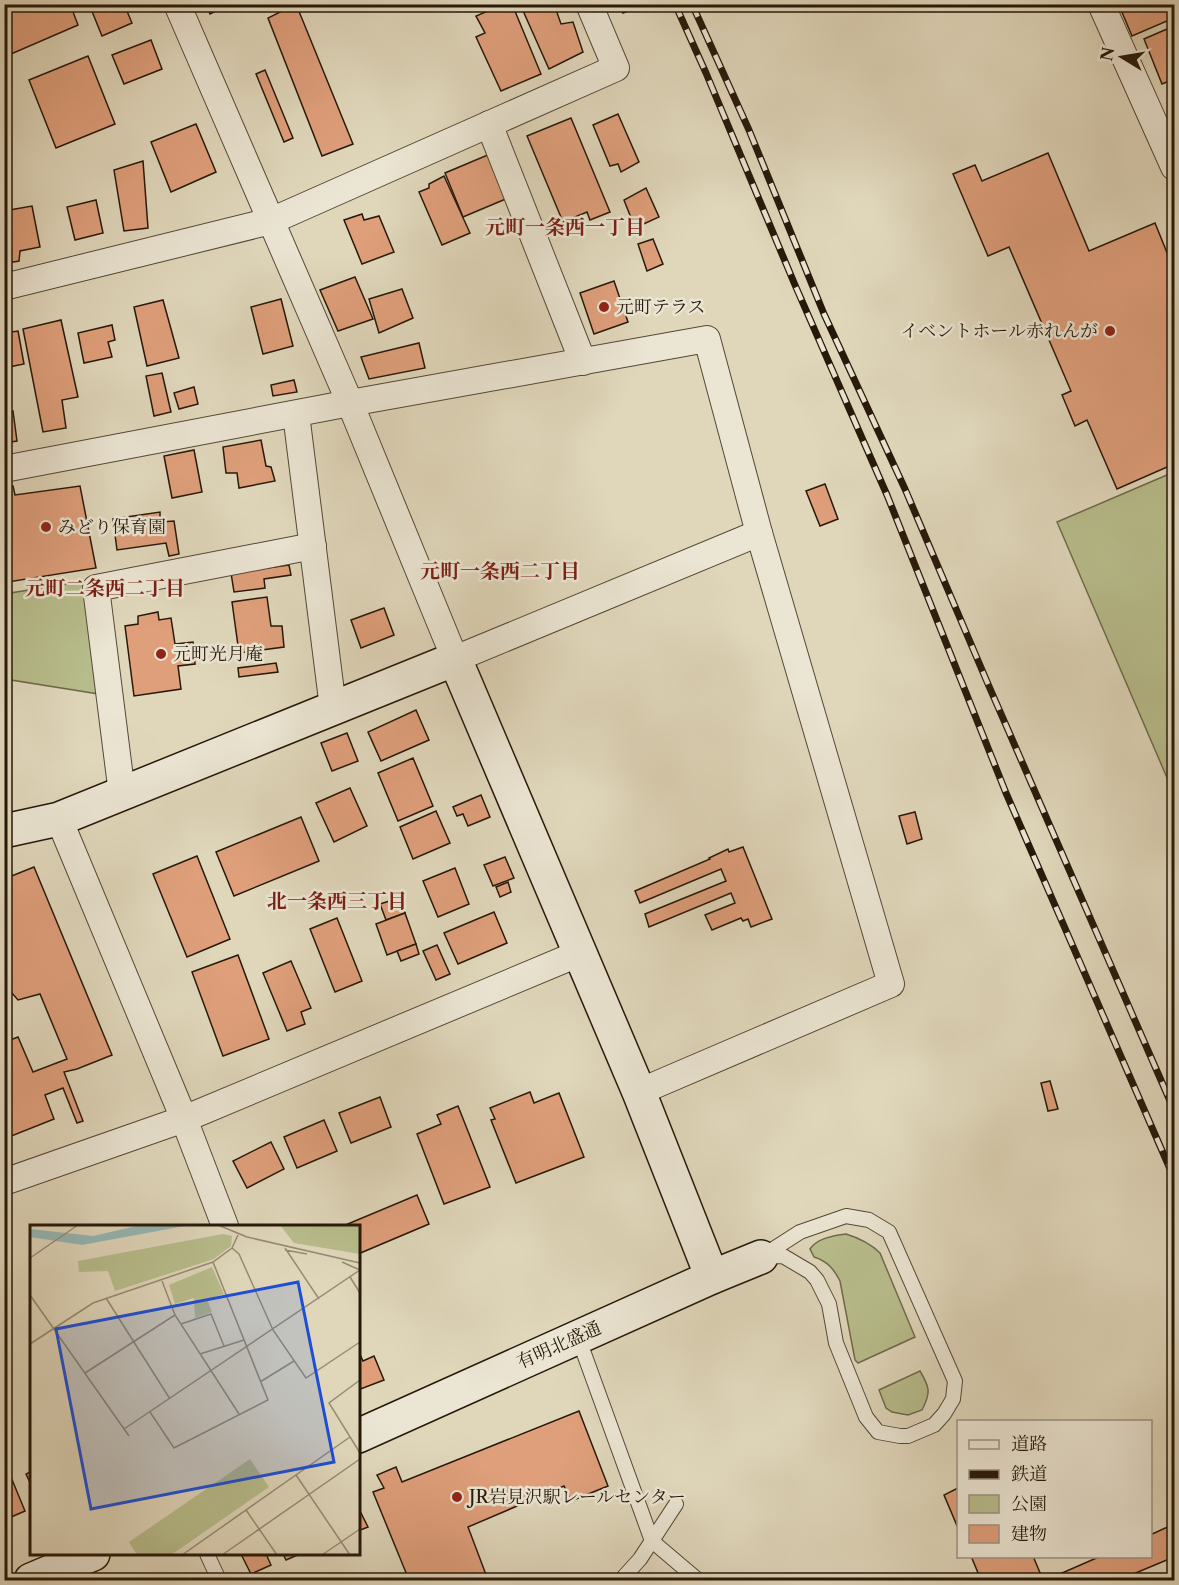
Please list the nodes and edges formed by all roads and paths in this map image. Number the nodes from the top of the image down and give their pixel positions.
1 (177, 4) edge
2 (589, 4) edge
3 (1101, 4) edge
4 (489, 124) junction
5 (1174, 167) edge
6 (271, 221) junction
7 (4, 287) edge
8 (583, 362) junction
9 (350, 403) junction
10 (296, 414) junction
11 (4, 469) edge
12 (759, 533) junction
13 (313, 546) junction
14 (455, 659) junction
15 (333, 708) junction
16 (122, 794) junction
17 (59, 819) junction
18 (4, 831) edge
19 (580, 953) junction
20 (639, 1092) junction
21 (184, 1119) junction
22 (4, 1182) edge
23 (224, 1225) edge
24 (761, 1257) junction
25 (712, 1277) junction
26 (578, 1337) junction
27 (360, 1435) edge
28 (676, 1504) dead end
29 (652, 1541) junction
30 (91, 1555) edge
31 (207, 1555) edge
32 (31, 1581) edge
33 (219, 1581) edge
34 (621, 1581) edge
35 (698, 1581) edge

1 - 6 street
2 - 4 street
3 - 5 street
4 - 6 street
4 - 8 street
6 - 7 street
6 - 9 street
8 - 9 street
8 - 12 street
9 - 10 street
9 - 14 street
10 - 11 street
10 - 13 street
12 - 14 street
12 - 20 street
13 - 15 street
13 - 16 street
14 - 15 street
14 - 19 street
15 - 16 street
16 - 17 street
17 - 18 street
17 - 21 street
19 - 20 street
19 - 21 street
20 - 25 street
21 - 22 street
21 - 23 street
24 - 24 lane
24 - 25 street, 有明北盛通
25 - 26 street, 有明北盛通
26 - 27 street, 有明北盛通
26 - 29 lane
28 - 29 lane
29 - 34 lane
29 - 35 lane
30 - 32 street
31 - 33 lane

